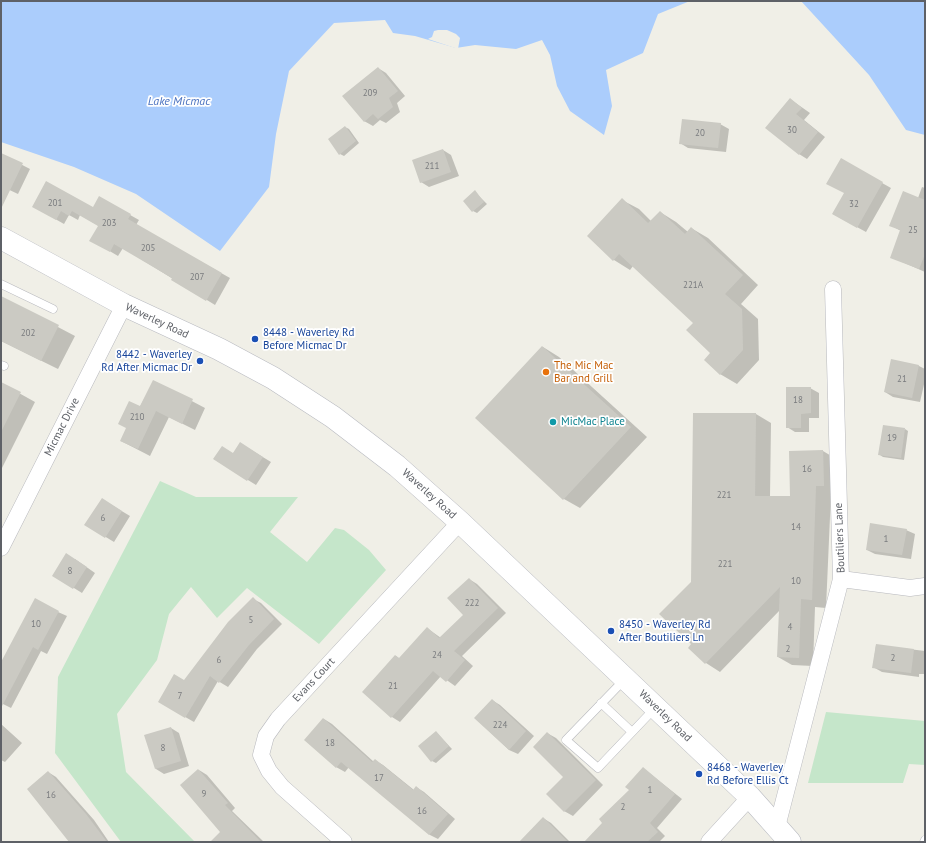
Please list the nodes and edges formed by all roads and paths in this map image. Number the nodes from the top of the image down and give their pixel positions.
1 (1, 238) edge
2 (1, 284) edge
3 (833, 289) dead end
4 (124, 305) junction
5 (53, 309) dead end
6 (460, 522) junction
7 (1, 548) edge
8 (841, 579) junction
9 (925, 586) edge
10 (625, 678) junction
11 (601, 703) junction
12 (655, 707) junction
13 (632, 732) junction
14 (750, 797) junction
15 (783, 834) edge
16 (344, 842) edge
17 (709, 842) edge

1 - 4 main road, Waverley Road
2 - 5 lane
3 - 8 street, Boutiliers Lane
4 - 6 main road, Waverley Road
4 - 7 street, Micmac Drive
6 - 10 main road, Waverley Road
6 - 16 street, Evans Court
8 - 9 street
8 - 15 street, Boutiliers Lane
10 - 11 lane
10 - 12 main road, Waverley Road
11 - 13 lane
11 - 13 lane
12 - 13 lane
12 - 14 main road, Waverley Road
14 - 15 main road, Waverley Road
14 - 17 street

